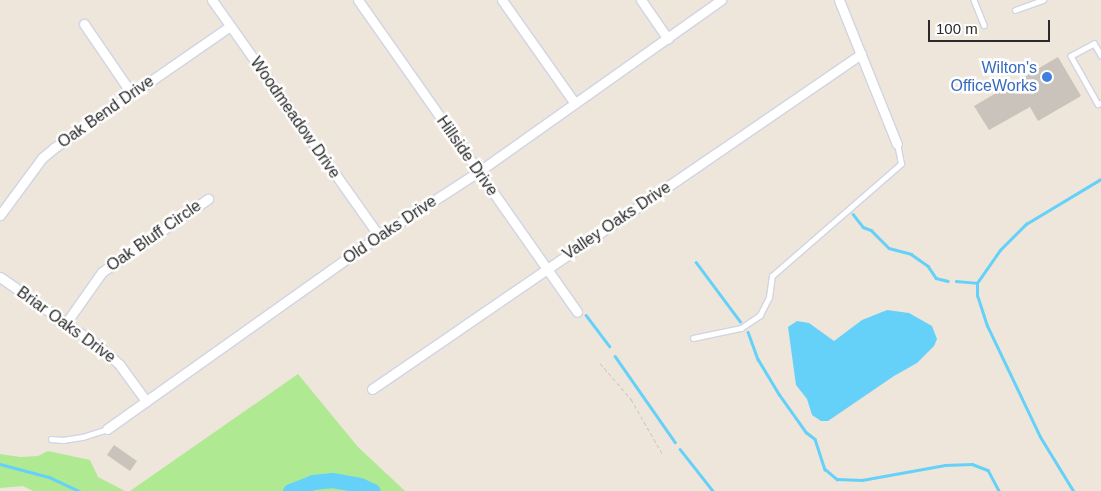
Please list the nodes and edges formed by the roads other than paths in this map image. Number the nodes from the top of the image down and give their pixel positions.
1 (212, 0) edge
2 (358, 0) edge
3 (502, 0) edge
4 (641, 0) edge
5 (721, 0) edge
6 (839, 0) edge
7 (974, 0) edge
8 (1043, 0) edge
9 (1015, 10) dead end
10 (84, 24) dead end
11 (230, 26) junction
12 (984, 26) dead end
13 (668, 39) junction
14 (861, 54) junction
15 (1101, 56) edge
16 (132, 94) junction
17 (574, 102) junction
18 (1101, 103) edge
19 (897, 144) joint
20 (478, 172) junction
21 (208, 199) dead end
22 (0, 216) edge
23 (379, 236) junction
24 (547, 269) junction
25 (0, 277) edge
26 (577, 312) dead end
27 (66, 323) junction
28 (693, 338) dead end
29 (372, 389) dead end
30 (146, 401) junction
31 (107, 429) joint
32 (51, 439) dead end

1 - 11 street, Woodmeadow Drive
2 - 20 street, Hillside Drive
3 - 17 street
4 - 13 street
5 - 13 street, Old Oaks Drive
6 - 14 street
7 - 12 lane
8 - 9 lane
10 - 16 street
11 - 16 street, Oak Bend Drive
11 - 23 street, Woodmeadow Drive
13 - 17 street, Old Oaks Drive
14 - 19 street
14 - 24 street, Valley Oaks Drive
15 - 18 lane
16 - 22 street, Oak Bend Drive
17 - 20 street, Old Oaks Drive
19 - 28 lane
20 - 23 street, Old Oaks Drive
20 - 24 street, Hillside Drive
21 - 27 street, Oak Bluff Circle
23 - 30 street, Old Oaks Drive
24 - 26 street, Hillside Drive
24 - 29 street, Valley Oaks Drive
25 - 27 street, Briar Oaks Drive
27 - 30 street, Briar Oaks Drive
30 - 31 street, Old Oaks Drive
31 - 32 lane, Old Oaks Drive

